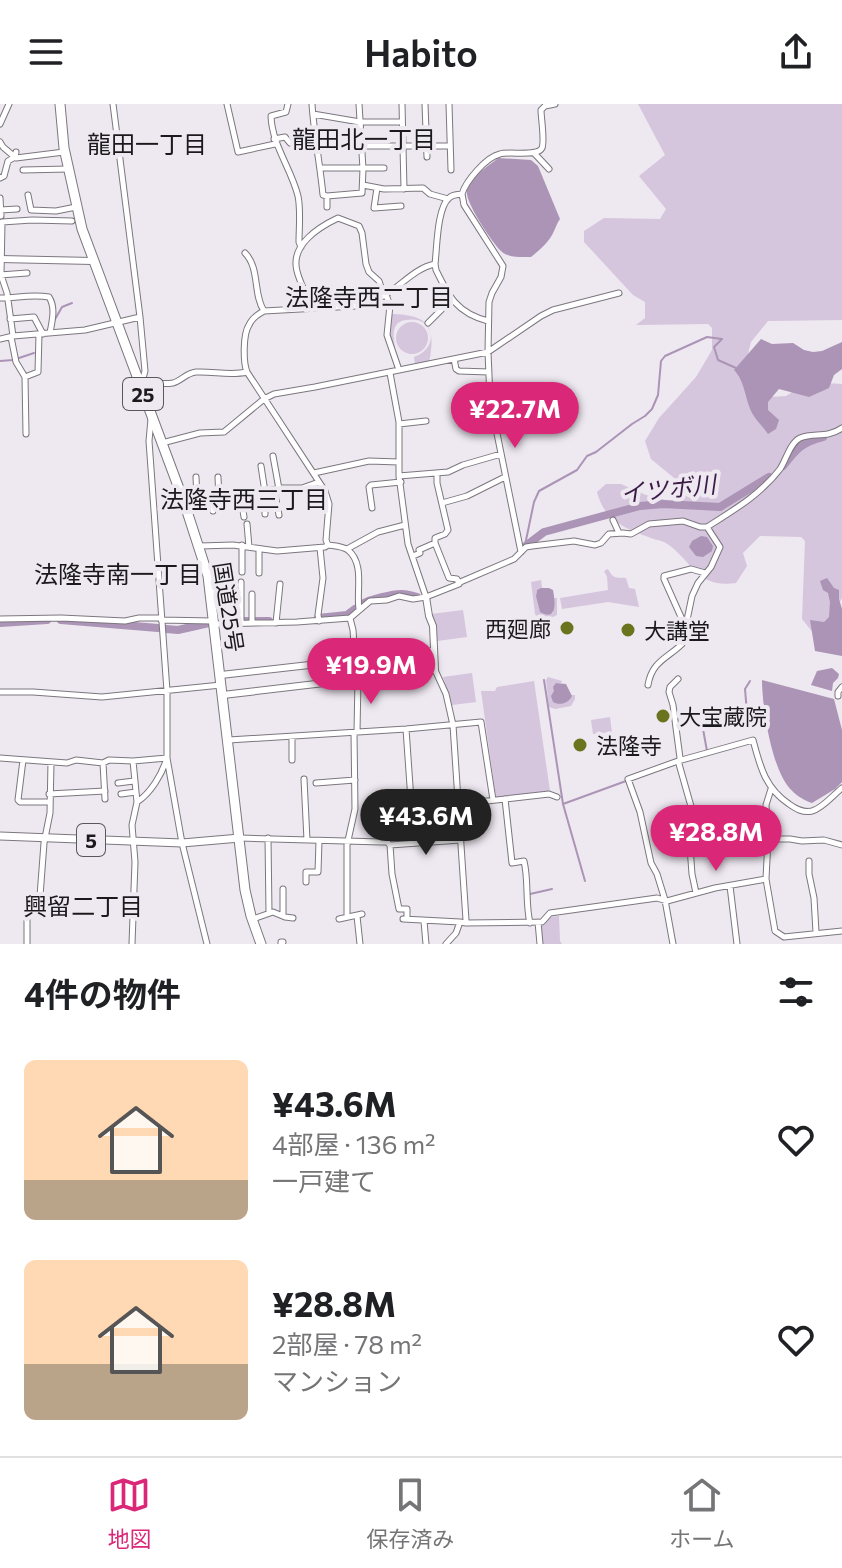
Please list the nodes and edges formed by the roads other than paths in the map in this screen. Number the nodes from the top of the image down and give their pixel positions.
1 (9, 104) edge
2 (60, 104) edge
3 (113, 104) edge
4 (227, 104) edge
5 (288, 104) edge
6 (312, 104) edge
7 (359, 104) edge
8 (402, 104) edge
9 (425, 104) edge
10 (449, 104) edge
11 (555, 104) edge
12 (313, 114) junction
13 (360, 122) junction
14 (402, 122) junction
15 (0, 124) edge
16 (0, 142) edge
17 (275, 142) junction
18 (290, 143) dead end
19 (315, 143) junction
20 (362, 146) junction
21 (403, 146) junction
22 (427, 146) junction
23 (450, 146) junction
24 (64, 152) junction
25 (534, 153) junction
26 (15, 154) junction
27 (427, 157) dead end
28 (320, 168) junction
29 (384, 168) dead end
30 (68, 169) junction
31 (363, 169) junction
32 (549, 169) dead end
33 (23, 170) dead end
34 (451, 170) dead end
35 (0, 178) edge
36 (363, 185) junction
37 (377, 188) junction
38 (404, 189) junction
39 (462, 194) junction
40 (28, 195) dead end
41 (327, 196) junction
42 (0, 198) edge
43 (448, 199) junction
44 (401, 206) dead end
45 (76, 207) junction
46 (327, 207) dead end
47 (17, 209) dead end
48 (0, 210) edge
49 (1, 218) edge
50 (72, 221) dead end
51 (1, 230) edge
52 (301, 247) junction
53 (245, 253) dead end
54 (1, 259) edge
55 (93, 261) junction
56 (435, 264) junction
57 (27, 273) dead end
58 (1, 275) edge
59 (619, 293) dead end
60 (385, 296) junction
61 (4, 298) edge
62 (452, 299) junction
63 (310, 308) junction
64 (264, 311) junction
65 (140, 317) junction
66 (10, 319) junction
67 (488, 321) junction
68 (116, 322) junction
69 (428, 323) dead end
70 (44, 333) junction
71 (12, 336) junction
72 (0, 339) edge
73 (488, 352) junction
74 (454, 359) junction
75 (399, 370) junction
76 (247, 372) junction
77 (489, 372) junction
78 (390, 373) junction
79 (25, 377) junction
80 (140, 387) junction
81 (264, 399) junction
82 (152, 417) junction
83 (426, 421) dead end
84 (399, 424) junction
85 (842, 428) edge
86 (26, 434) dead end
87 (162, 443) junction
88 (501, 454) junction
89 (273, 456) dead end
90 (399, 462) junction
91 (261, 466) dead end
92 (314, 473) junction
93 (437, 474) junction
94 (196, 477) dead end
95 (218, 477) dead end
96 (505, 477) junction
97 (400, 479) junction
98 (319, 482) junction
99 (272, 490) junction
100 (182, 497) junction
101 (197, 498) junction
102 (241, 498) junction
103 (216, 499) junction
104 (442, 503) junction
105 (372, 508) dead end
106 (213, 511) dead end
107 (265, 514) dead end
108 (279, 515) dead end
109 (613, 520) dead end
110 (405, 525) junction
111 (707, 527) junction
112 (619, 533) junction
113 (435, 543) junction
114 (328, 545) junction
115 (200, 546) junction
116 (245, 546) junction
117 (320, 548) junction
118 (259, 549) junction
119 (347, 549) junction
120 (521, 552) junction
121 (413, 556) junction
122 (242, 572) dead end
123 (259, 573) dead end
124 (705, 573) junction
125 (241, 582) dead end
126 (458, 583) junction
127 (280, 584) dead end
128 (252, 594) dead end
129 (426, 597) junction
130 (359, 609) junction
131 (350, 618) junction
132 (0, 619) edge
133 (161, 619) junction
134 (319, 619) junction
135 (241, 621) junction
136 (252, 621) junction
137 (276, 621) junction
138 (215, 622) junction
139 (683, 634) junction
140 (433, 651) junction
141 (355, 659) junction
142 (435, 670) junction
143 (358, 679) junction
144 (678, 679) dead end
145 (222, 685) junction
146 (648, 685) dead end
147 (842, 687) edge
148 (167, 691) junction
149 (0, 692) edge
150 (838, 696) dead end
151 (453, 725) junction
152 (406, 729) junction
153 (356, 732) junction
154 (292, 737) junction
155 (228, 740) junction
156 (0, 758) edge
157 (167, 758) junction
158 (23, 760) junction
159 (292, 760) dead end
160 (133, 761) junction
161 (678, 761) junction
162 (51, 762) junction
163 (103, 763) junction
164 (304, 779) dead end
165 (355, 780) junction
166 (134, 781) junction
167 (118, 783) dead end
168 (316, 783) dead end
169 (842, 788) edge
170 (771, 789) junction
171 (105, 791) junction
172 (136, 792) junction
173 (49, 794) junction
174 (121, 794) dead end
175 (557, 797) dead end
176 (105, 799) dead end
177 (505, 799) junction
178 (493, 800) junction
179 (458, 801) junction
180 (50, 802) junction
181 (137, 802) junction
182 (0, 836) edge
183 (47, 838) junction
184 (240, 838) junction
185 (268, 838) junction
186 (768, 839) junction
187 (307, 840) junction
188 (460, 840) junction
189 (319, 841) junction
190 (133, 842) junction
191 (348, 842) junction
192 (182, 843) junction
193 (414, 843) junction
194 (390, 845) junction
195 (842, 845) edge
196 (809, 861) dead end
197 (766, 879) junction
198 (306, 882) dead end
199 (730, 886) junction
200 (283, 889) dead end
201 (696, 893) junction
202 (665, 900) junction
203 (269, 913) junction
204 (283, 916) junction
205 (347, 917) junction
206 (293, 918) dead end
207 (339, 919) dead end
208 (252, 920) junction
209 (424, 921) junction
210 (464, 922) junction
211 (532, 922) junction
212 (842, 931) edge
213 (816, 932) junction
214 (784, 937) junction
215 (27, 944) edge
216 (132, 944) edge
217 (207, 944) edge
218 (261, 944) edge
219 (360, 944) edge
220 (426, 944) edge
221 (446, 944) edge
222 (540, 944) edge
223 (673, 944) edge
224 (737, 944) edge
225 (786, 944) edge

1 - 15 street
2 - 24 highway, 国道25号 / 25
3 - 65 street
4 - 17 street
5 - 17 street
6 - 12 street
7 - 13 street
8 - 14 street
9 - 22 street
10 - 23 street
11 - 25 street
12 - 13 street
12 - 19 street
13 - 14 street
13 - 20 street
14 - 21 street
16 - 26 street
17 - 18 street
17 - 52 street
19 - 20 street
19 - 28 street
20 - 21 street
20 - 31 street
21 - 22 street
21 - 38 street
22 - 23 street
22 - 27 street
23 - 34 street
24 - 26 street
24 - 30 highway, 国道25号 / 25
25 - 32 street
25 - 39 street
26 - 35 street
28 - 31 street
28 - 41 street
29 - 31 street
30 - 33 street
30 - 45 highway, 国道25号 / 25
31 - 36 street
36 - 37 street
36 - 41 street
37 - 38 street
37 - 44 street
38 - 43 street
39 - 43 street
39 - 67 street
40 - 45 street
41 - 46 street
42 - 48 street
43 - 56 street
45 - 55 highway, 国道25号 / 25
47 - 48 street
48 - 49 street
49 - 50 street
49 - 51 street
51 - 54 street
52 - 60 street
52 - 63 street
53 - 64 street
54 - 55 main road
54 - 58 street
55 - 68 highway, 国道25号 / 25
56 - 60 street
56 - 62 street
57 - 58 street
58 - 61 street
59 - 73 street
60 - 63 street
60 - 75 street
61 - 66 street
61 - 70 street
62 - 67 street
62 - 69 street
63 - 64 street
64 - 76 street
65 - 68 street
65 - 80 street
66 - 70 street
66 - 71 street
67 - 73 street
68 - 70 street
68 - 80 highway, 国道25号 / 25
70 - 71 street
70 - 79 street
71 - 72 street
71 - 79 street
73 - 74 street
73 - 77 street
74 - 75 street
74 - 77 street
75 - 78 street
76 - 80 street
76 - 81 street
77 - 88 street
78 - 81 street
78 - 84 street
79 - 86 street
80 - 82 highway, 国道25号 / 25
81 - 87 street
81 - 92 street
82 - 87 highway, 国道25号 / 25
82 - 133 street
83 - 84 street
84 - 90 street
85 - 111 street
87 - 100 highway, 国道25号 / 25
88 - 93 street
88 - 96 street
89 - 99 street
90 - 92 street
90 - 97 street
91 - 99 street
92 - 98 street
93 - 97 street
93 - 104 street
94 - 101 street
95 - 103 street
96 - 104 street
96 - 120 street
97 - 105 street
97 - 110 street
98 - 99 street
98 - 114 street
99 - 102 street
99 - 107 street
99 - 108 street
100 - 101 street
100 - 115 highway, 国道25号 / 25
101 - 103 street
102 - 103 street
102 - 116 street
103 - 106 street
104 - 113 street
109 - 112 street
110 - 119 street
110 - 121 street
111 - 112 street
111 - 124 street
112 - 120 street
113 - 121 street
113 - 126 street
114 - 117 street
114 - 119 street
115 - 116 street
115 - 138 highway, 国道25号 / 25
116 - 118 street
116 - 122 street
117 - 118 street
117 - 134 street
118 - 123 street
119 - 130 street
120 - 126 street
121 - 129 street
124 - 139 street
124 - 139 street
125 - 135 street
126 - 129 street
127 - 137 street
128 - 136 street
129 - 130 street
129 - 140 main road
130 - 131 street
131 - 134 street
131 - 141 street
132 - 133 street
133 - 138 street
133 - 148 street
134 - 137 street
135 - 136 street
135 - 138 street
136 - 137 street
138 - 145 highway, 国道25号 / 25
139 - 146 street
140 - 141 main road
140 - 142 main road
141 - 145 main road
142 - 143 main road
142 - 151 street
143 - 145 main road
143 - 153 street
144 - 161 street
145 - 148 street
145 - 155 highway, 国道25号 / 25
147 - 150 street
148 - 149 street
148 - 157 street
151 - 152 street
151 - 178 street
151 - 179 street
152 - 153 street
152 - 193 street
153 - 154 street
153 - 165 street
154 - 155 street
154 - 159 street
155 - 184 highway, 国道25号 / 25
156 - 158 street
157 - 160 street
157 - 181 street
157 - 192 street
158 - 162 street
158 - 180 street
160 - 163 street
160 - 166 street
161 - 170 street
161 - 201 street
161 - 202 street
162 - 163 street
162 - 173 street
163 - 171 street
164 - 187 street
165 - 168 street
165 - 191 street
166 - 167 street
166 - 172 street
169 - 170 street
170 - 186 street
171 - 173 street
171 - 176 street
172 - 174 street
172 - 181 street
173 - 180 street
175 - 177 street
177 - 178 street
177 - 211 street
178 - 179 street
179 - 188 street
180 - 183 street
181 - 190 street
182 - 183 main road, 5
183 - 190 main road, 5
183 - 215 street
184 - 185 street
184 - 192 main road, 5
184 - 208 highway, 国道25号 / 25
185 - 187 street
185 - 203 street
186 - 195 street
186 - 197 street
187 - 189 street
188 - 193 street
188 - 210 street
189 - 191 street
189 - 198 street
190 - 192 main road, 5
190 - 216 street
191 - 194 street
191 - 205 street
192 - 217 street
193 - 194 street
194 - 209 street
196 - 213 street
197 - 199 street
197 - 214 street
199 - 201 street
199 - 224 street
200 - 204 street
201 - 202 street
202 - 211 street
202 - 223 street
203 - 204 street
203 - 208 street
204 - 206 street
205 - 207 street
205 - 219 street
208 - 218 highway, 国道25号 / 25
209 - 210 street
209 - 220 street
210 - 211 street
210 - 221 street
211 - 222 street
212 - 213 street
213 - 214 street
214 - 225 street

